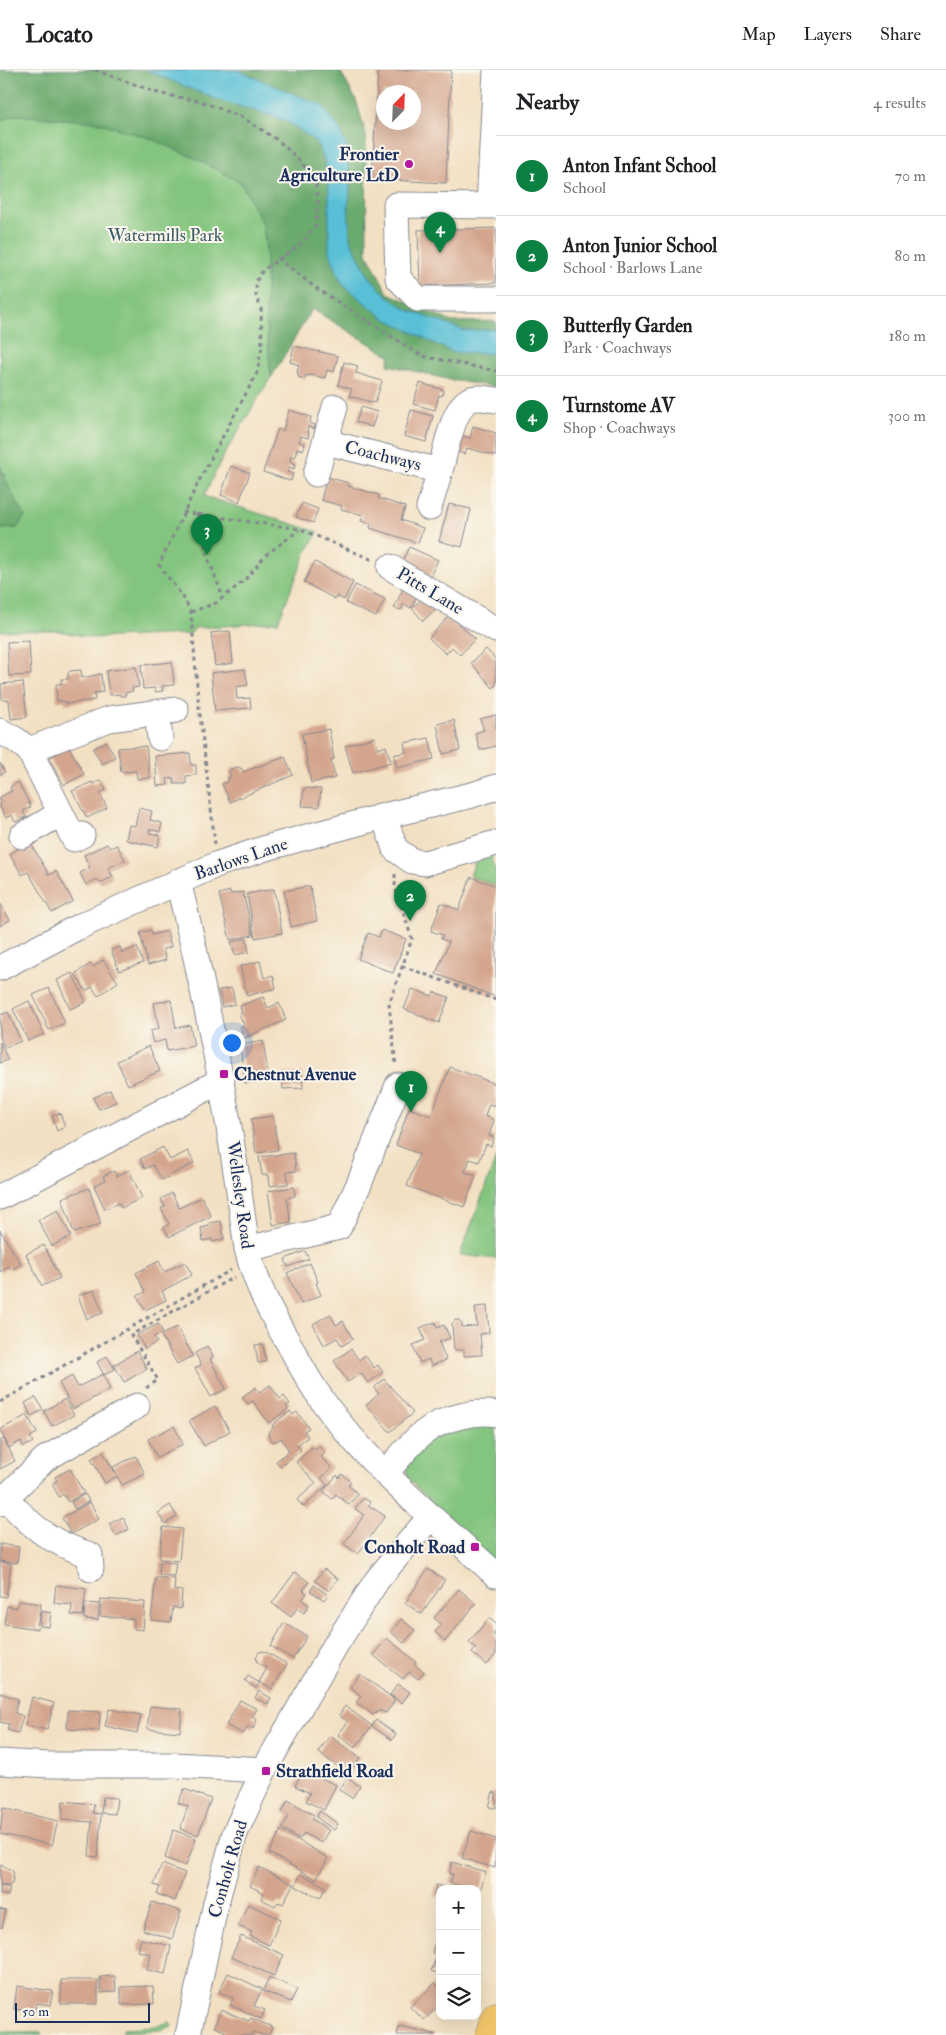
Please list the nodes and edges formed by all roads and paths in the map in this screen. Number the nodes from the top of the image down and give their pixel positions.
1 (95, 70) edge
2 (496, 70) edge
3 (494, 162) edge
4 (492, 206) edge
5 (278, 258) junction
6 (496, 299) edge
7 (496, 370) edge
8 (496, 400) edge
9 (335, 407) dead end
10 (326, 442) junction
11 (440, 471) junction
12 (316, 474) dead end
13 (429, 508) dead end
14 (183, 512) junction
15 (197, 513) junction
16 (300, 529) junction
17 (390, 568) joint
18 (223, 597) junction
19 (191, 612) junction
20 (496, 630) edge
21 (0, 731) edge
22 (160, 738) dead end
23 (29, 750) junction
24 (496, 787) edge
25 (61, 813) junction
26 (384, 816) junction
27 (82, 835) dead end
28 (22, 836) dead end
29 (496, 843) edge
30 (395, 848) junction
31 (218, 864) junction
32 (178, 881) junction
33 (402, 966) junction
34 (0, 968) edge
35 (496, 1000) edge
36 (222, 1080) junction
37 (398, 1085) joint
38 (0, 1197) edge
39 (249, 1258) junction
40 (0, 1402) edge
41 (137, 1406) joint
42 (496, 1414) edge
43 (386, 1473) junction
44 (3, 1500) edge
45 (431, 1516) junction
46 (91, 1569) dead end
47 (496, 1575) edge
48 (0, 1762) edge
49 (264, 1770) junction
50 (496, 2016) edge
51 (188, 2035) edge
52 (490, 2035) edge

1 - 5 path
2 - 3 street
3 - 4 street
4 - 6 street
5 - 7 path
5 - 14 path
8 - 11 street, Coachways
9 - 10 street, Coachways
10 - 11 street, Coachways
10 - 12 street, Coachways
11 - 13 street, Coachways
14 - 15 path
14 - 19 path
15 - 16 path
15 - 18 path
16 - 17 path
16 - 18 path
17 - 20 street, Pitts Lane
18 - 19 path
19 - 31 path
21 - 23 street
22 - 23 street
23 - 25 street
24 - 26 street, Barlows Lane
25 - 27 street
25 - 28 street
26 - 30 street
26 - 31 street, Barlows Lane
29 - 30 street
30 - 33 path
31 - 32 street, Barlows Lane
32 - 34 street, Barlows Lane
32 - 36 street, Wellesley Road
33 - 35 path
33 - 37 path
36 - 38 street
36 - 39 street, Wellesley Road
37 - 39 street
39 - 40 path
39 - 41 path
39 - 43 street, Wellesley Road
41 - 44 street
42 - 43 street
43 - 45 street, Wellesley Road
44 - 46 street
45 - 47 street, Wellesley Road
45 - 49 street, Conholt Road
48 - 49 street
49 - 51 street, Conholt Road
50 - 52 main road

